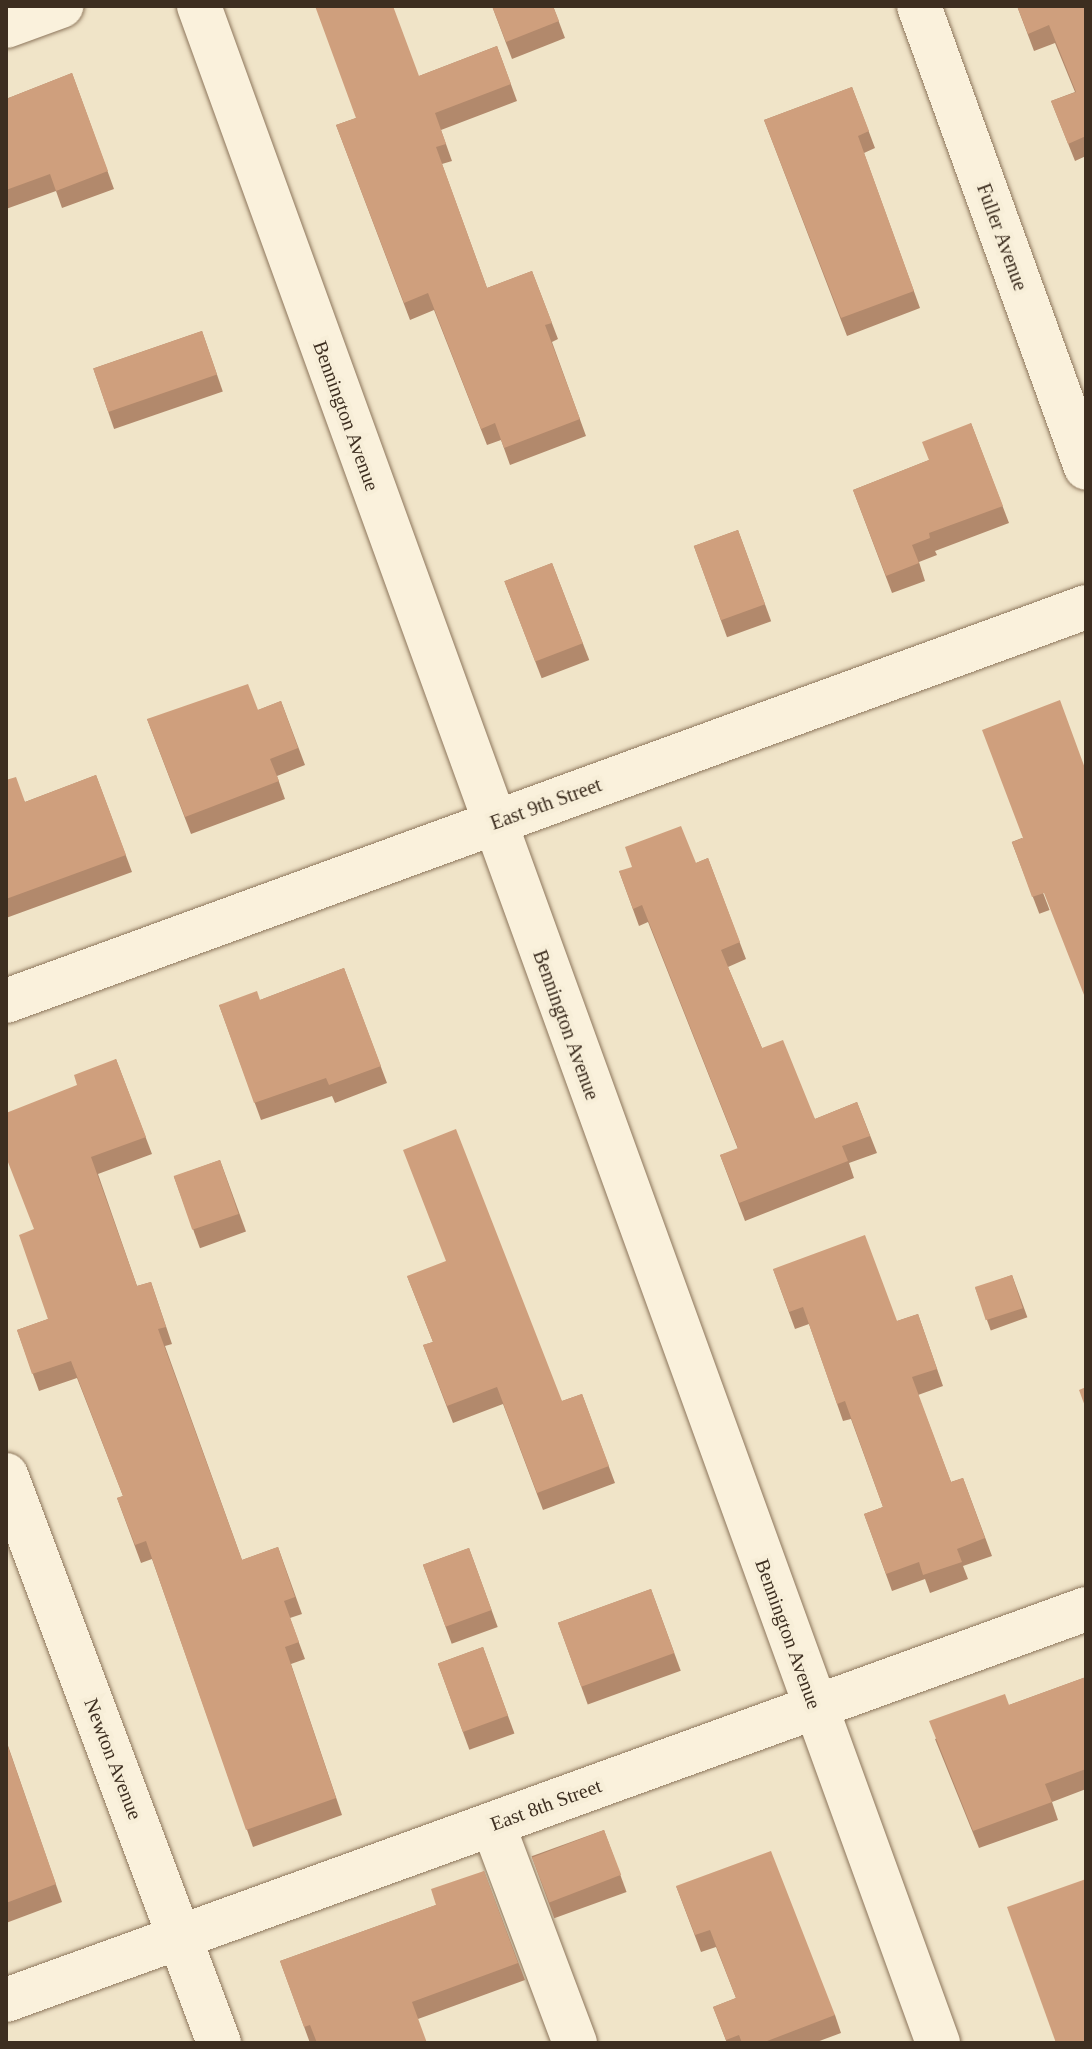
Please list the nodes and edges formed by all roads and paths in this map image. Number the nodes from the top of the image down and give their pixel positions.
1 (61, 6) edge
2 (199, 6) edge
3 (919, 6) edge
4 (6, 26) edge
5 (1086, 468) edge
6 (1086, 607) edge
7 (493, 823) junction
8 (6, 1001) edge
9 (6, 1475) edge
10 (1086, 1609) edge
11 (815, 1708) junction
12 (493, 1825) junction
13 (181, 1937) junction
14 (6, 2000) edge
15 (219, 2043) edge
16 (575, 2043) edge
17 (938, 2043) edge

1 - 4 street
2 - 7 street, Bennington Avenue
3 - 5 street, Fuller Avenue
6 - 7 street, East 9th Street
7 - 8 street, East 9th Street
7 - 11 street, Bennington Avenue
9 - 13 street, Newton Avenue
10 - 11 street, East 8th Street
11 - 12 street, East 8th Street
11 - 17 street, Bennington Avenue
12 - 13 street, East 8th Street
12 - 16 street
13 - 14 street, East 8th Street
13 - 15 street, Newton Avenue

